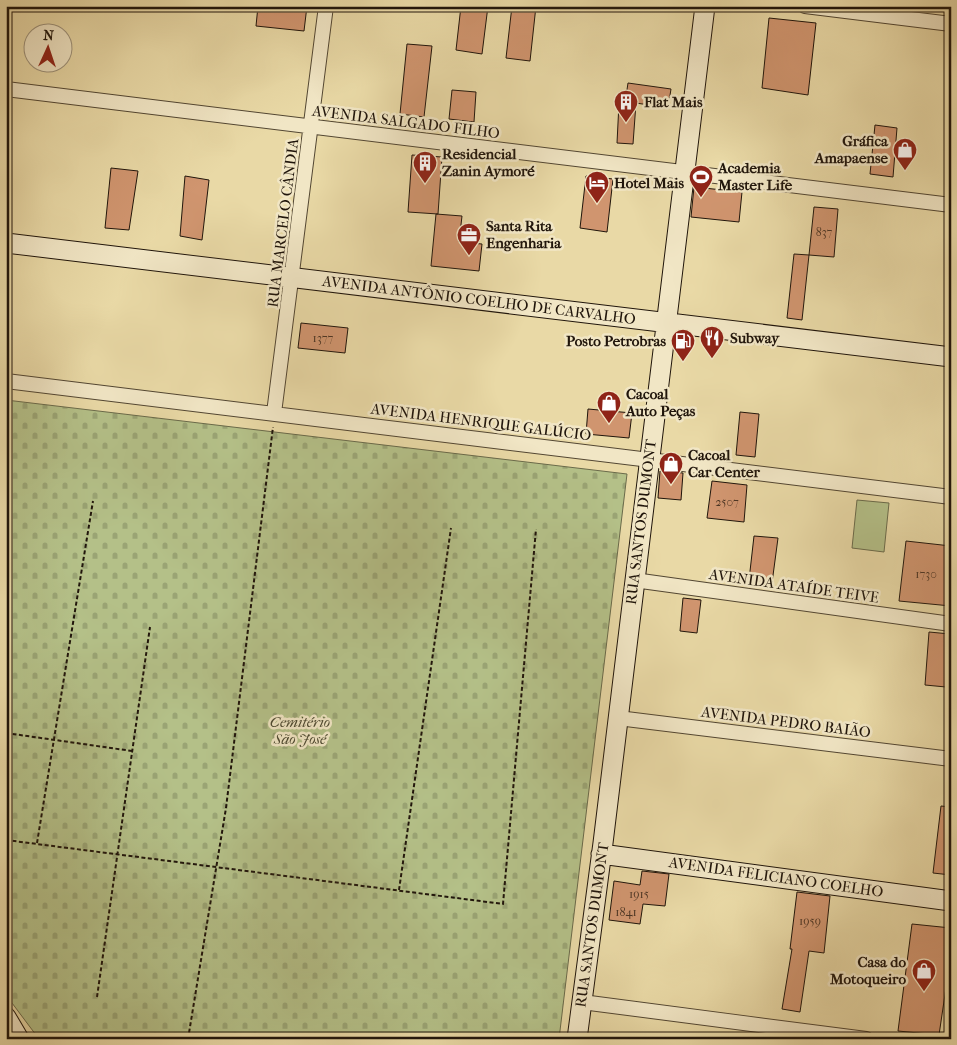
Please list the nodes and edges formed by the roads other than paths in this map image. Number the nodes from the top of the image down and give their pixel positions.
1 (326, 6) edge
2 (705, 6) edge
3 (805, 6) edge
4 (951, 24) edge
5 (6, 89) edge
6 (311, 126) junction
7 (684, 174) junction
8 (951, 205) edge
9 (6, 243) edge
10 (293, 277) junction
11 (665, 323) junction
12 (951, 357) edge
13 (6, 381) edge
14 (274, 413) junction
15 (648, 459) junction
16 (951, 497) edge
17 (634, 580) junction
18 (951, 624) edge
19 (618, 718) junction
20 (951, 759) edge
21 (602, 848) junction
22 (951, 888) edge
23 (951, 901) edge
24 (582, 1002) junction
25 (6, 1016) edge
26 (19, 1039) edge
27 (577, 1039) edge
28 (866, 1039) edge

1 - 6 street, RUA MARCELO CÂNDIA
2 - 7 street, RUA SANTOS DUMONT
3 - 4 street
5 - 6 street, AVENIDA SALGADO FILHO
6 - 7 street, AVENIDA SALGADO FILHO
6 - 10 street, RUA MARCELO CÂNDIA
7 - 8 street, AVENIDA SALGADO FILHO
7 - 11 street, RUA SANTOS DUMONT
9 - 10 street, AVENIDA ANTÔNIO COELHO DE CARVALHO
10 - 11 street, AVENIDA ANTÔNIO COELHO DE CARVALHO
10 - 14 street, RUA MARCELO CÂNDIA
11 - 12 street, AVENIDA ANTÔNIO COELHO DE CARVALHO
11 - 15 street, RUA SANTOS DUMONT
13 - 14 street, AVENIDA HENRIQUE GALÚCIO
14 - 15 street, AVENIDA HENRIQUE GALÚCIO
15 - 16 street, AVENIDA HENRIQUE GALÚCIO
15 - 17 street, RUA SANTOS DUMONT
17 - 18 street, AVENIDA ATAÍDE TEIVE
17 - 19 street, RUA SANTOS DUMONT
19 - 20 street, AVENIDA PEDRO BAIÃO
19 - 21 street, RUA SANTOS DUMONT
21 - 22 street, AVENIDA FELICIANO COELHO
21 - 23 street, AVENIDA FELICIANO COELHO
21 - 24 street, RUA SANTOS DUMONT
24 - 27 street, RUA SANTOS DUMONT
24 - 28 street
25 - 26 street

